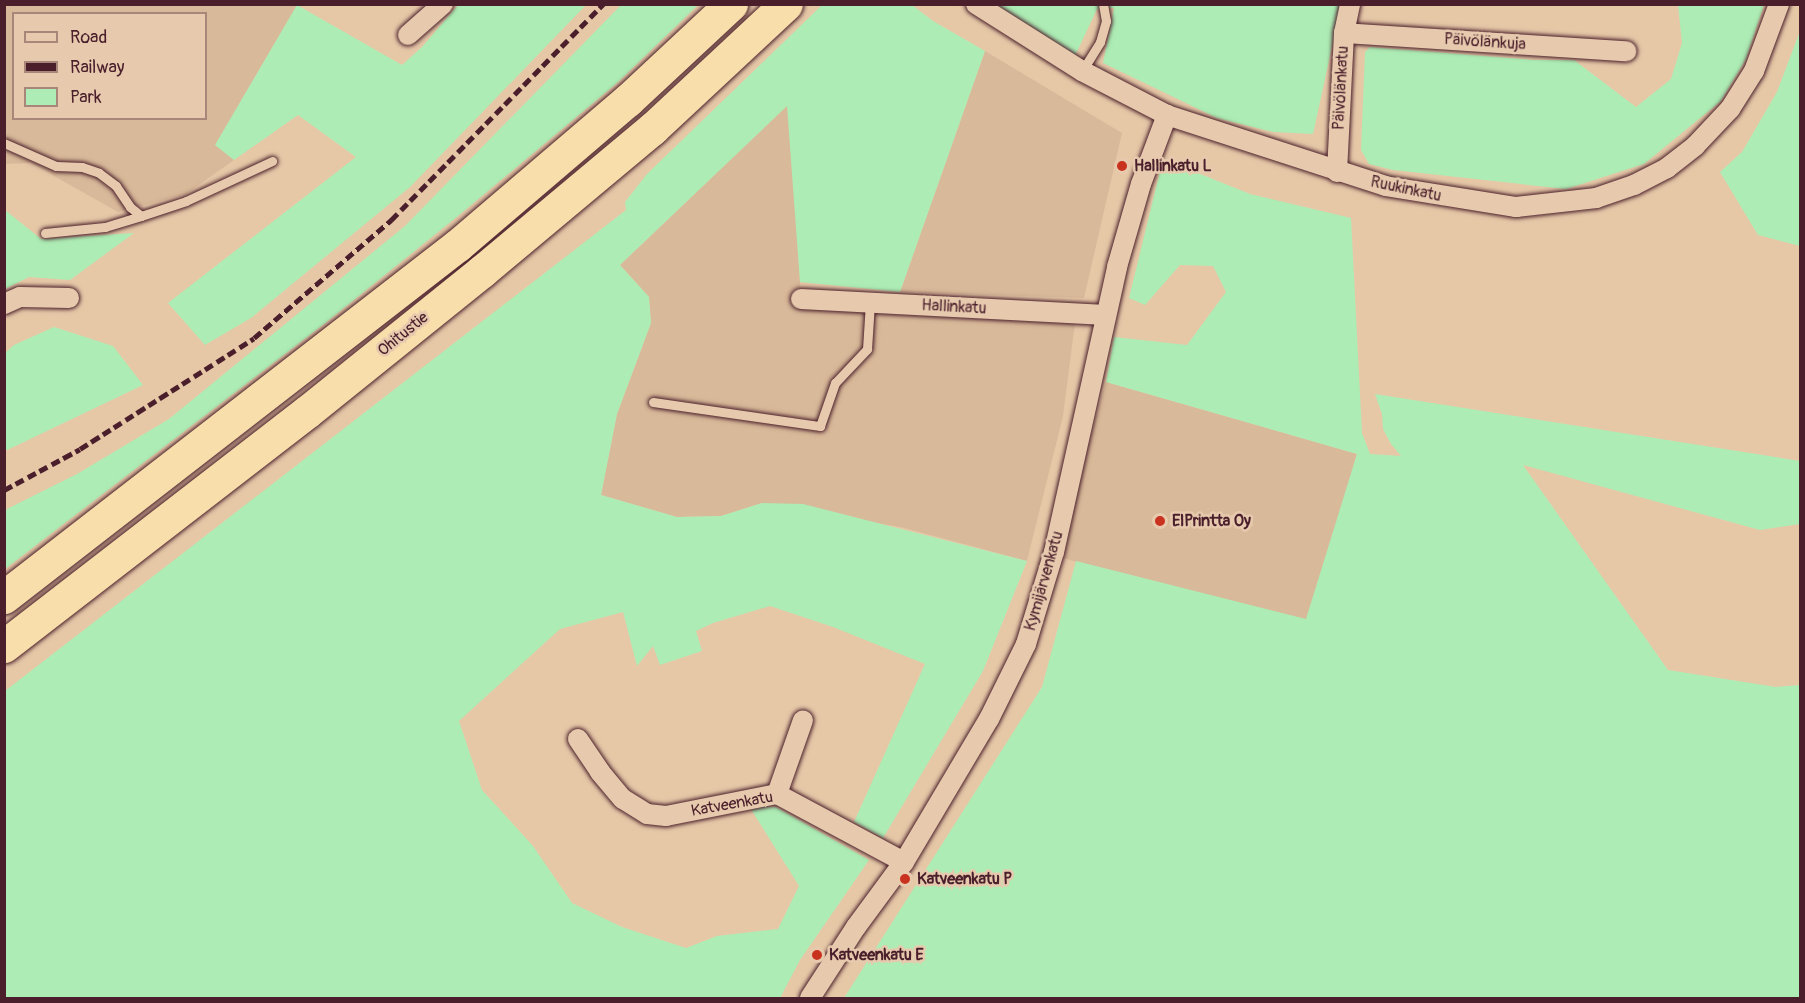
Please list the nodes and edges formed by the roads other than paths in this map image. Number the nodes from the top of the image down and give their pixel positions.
1 (443, 4) edge
2 (731, 4) edge
3 (786, 4) edge
4 (976, 4) edge
5 (1103, 4) edge
6 (1350, 4) edge
7 (1779, 4) edge
8 (1344, 33) junction
9 (408, 34) dead end
10 (1626, 51) dead end
11 (1082, 71) junction
12 (1167, 115) junction
13 (4, 142) edge
14 (272, 161) dead end
15 (1337, 172) junction
16 (141, 216) junction
17 (45, 233) dead end
18 (69, 298) dead end
19 (801, 299) dead end
20 (870, 303) junction
21 (4, 304) edge
22 (1106, 315) junction
23 (653, 402) dead end
24 (4, 597) edge
25 (4, 646) edge
26 (803, 720) dead end
27 (578, 739) dead end
28 (777, 794) junction
29 (904, 862) junction
30 (810, 999) edge

1 - 9 street
2 - 24 highway
3 - 25 highway, Ohitustie
4 - 11 street, Ruukinkatu
5 - 11 lane
6 - 8 street, Päivölänkatu
7 - 15 street, Ruukinkatu
8 - 10 street, Päivölänkuja
8 - 15 street, Päivölänkatu
11 - 12 street, Ruukinkatu
12 - 15 street, Ruukinkatu
12 - 22 street, Kymijärvenkatu
13 - 16 lane
14 - 16 lane
16 - 17 lane
18 - 21 street
19 - 20 street, Hallinkatu
20 - 22 street, Hallinkatu
20 - 23 lane
22 - 29 street, Kymijärvenkatu
26 - 28 street
27 - 28 street, Katveenkatu
28 - 29 street, Katveenkatu
29 - 30 street, Kymijärvenkatu

